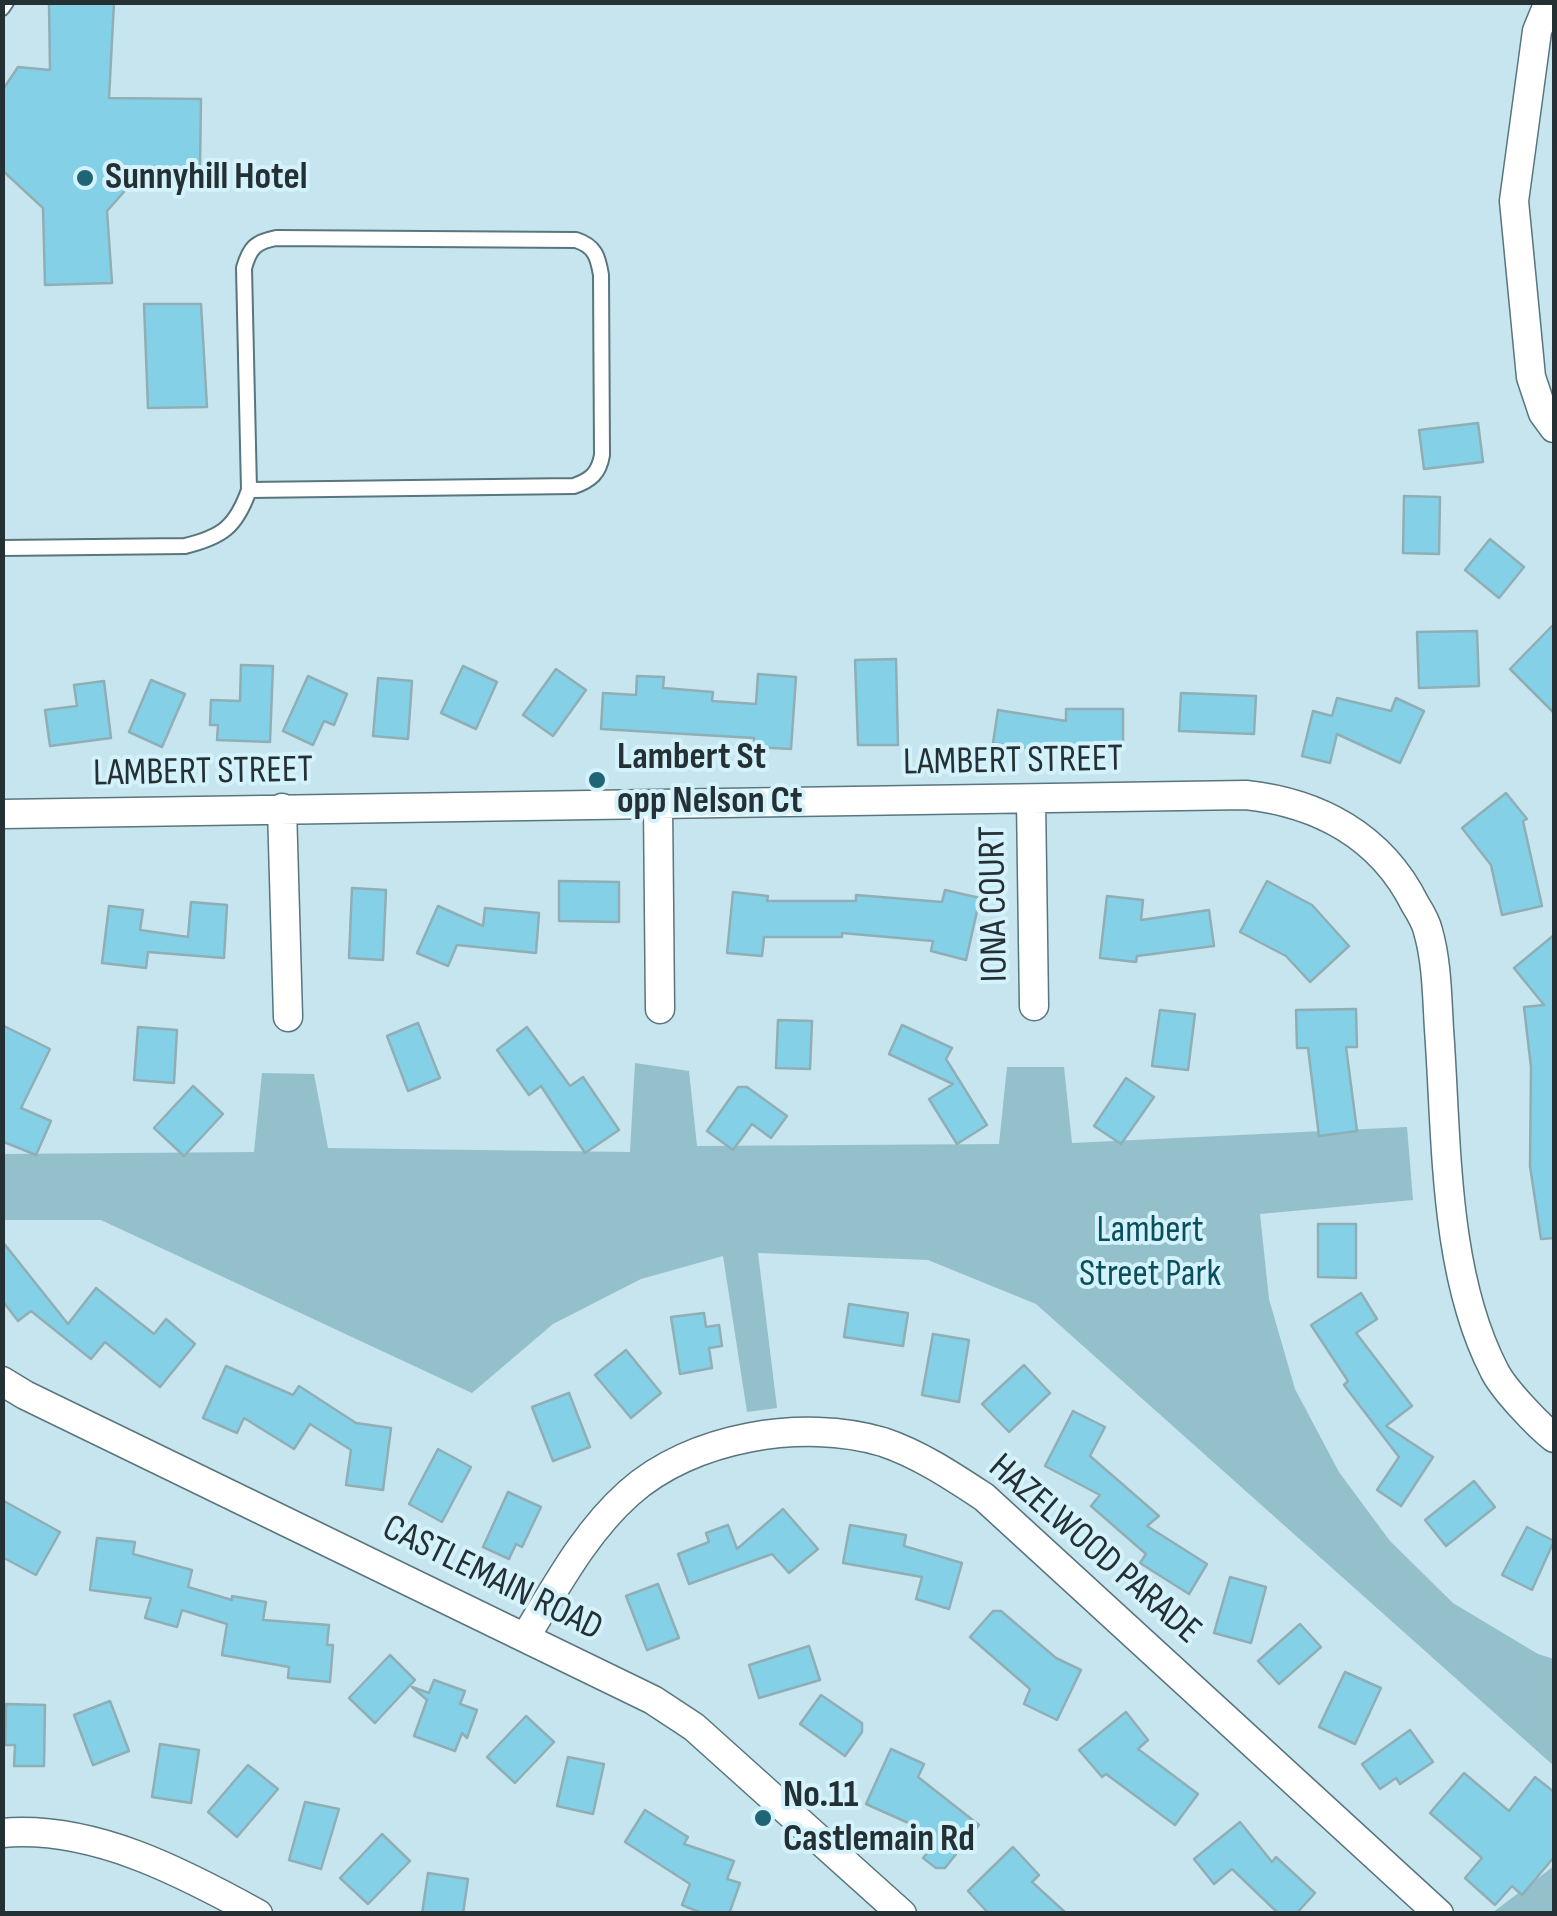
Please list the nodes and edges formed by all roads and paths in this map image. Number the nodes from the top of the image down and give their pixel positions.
1 (1549, 2) edge
2 (1554, 428) edge
3 (249, 490) junction
4 (2, 548) edge
5 (1030, 800) junction
6 (658, 805) junction
7 (282, 808) junction
8 (2, 814) edge
9 (1034, 1006) dead end
10 (660, 1010) dead end
11 (288, 1018) dead end
12 (2, 1381) edge
13 (1554, 1438) edge
14 (526, 1636) junction
15 (2, 1833) edge
16 (258, 1914) edge
17 (902, 1914) edge
18 (1439, 1914) edge

1 - 2 street
3 - 3 lane
3 - 4 lane
5 - 6 street, LAMBERT STREET
5 - 9 street, IONA COURT
5 - 13 street, LAMBERT STREET
6 - 7 street, LAMBERT STREET
6 - 10 street
7 - 8 street, LAMBERT STREET
7 - 11 street
12 - 14 street, CASTLEMAIN ROAD
14 - 17 street, CASTLEMAIN ROAD
14 - 18 street, HAZELWOOD PARADE
15 - 16 street

